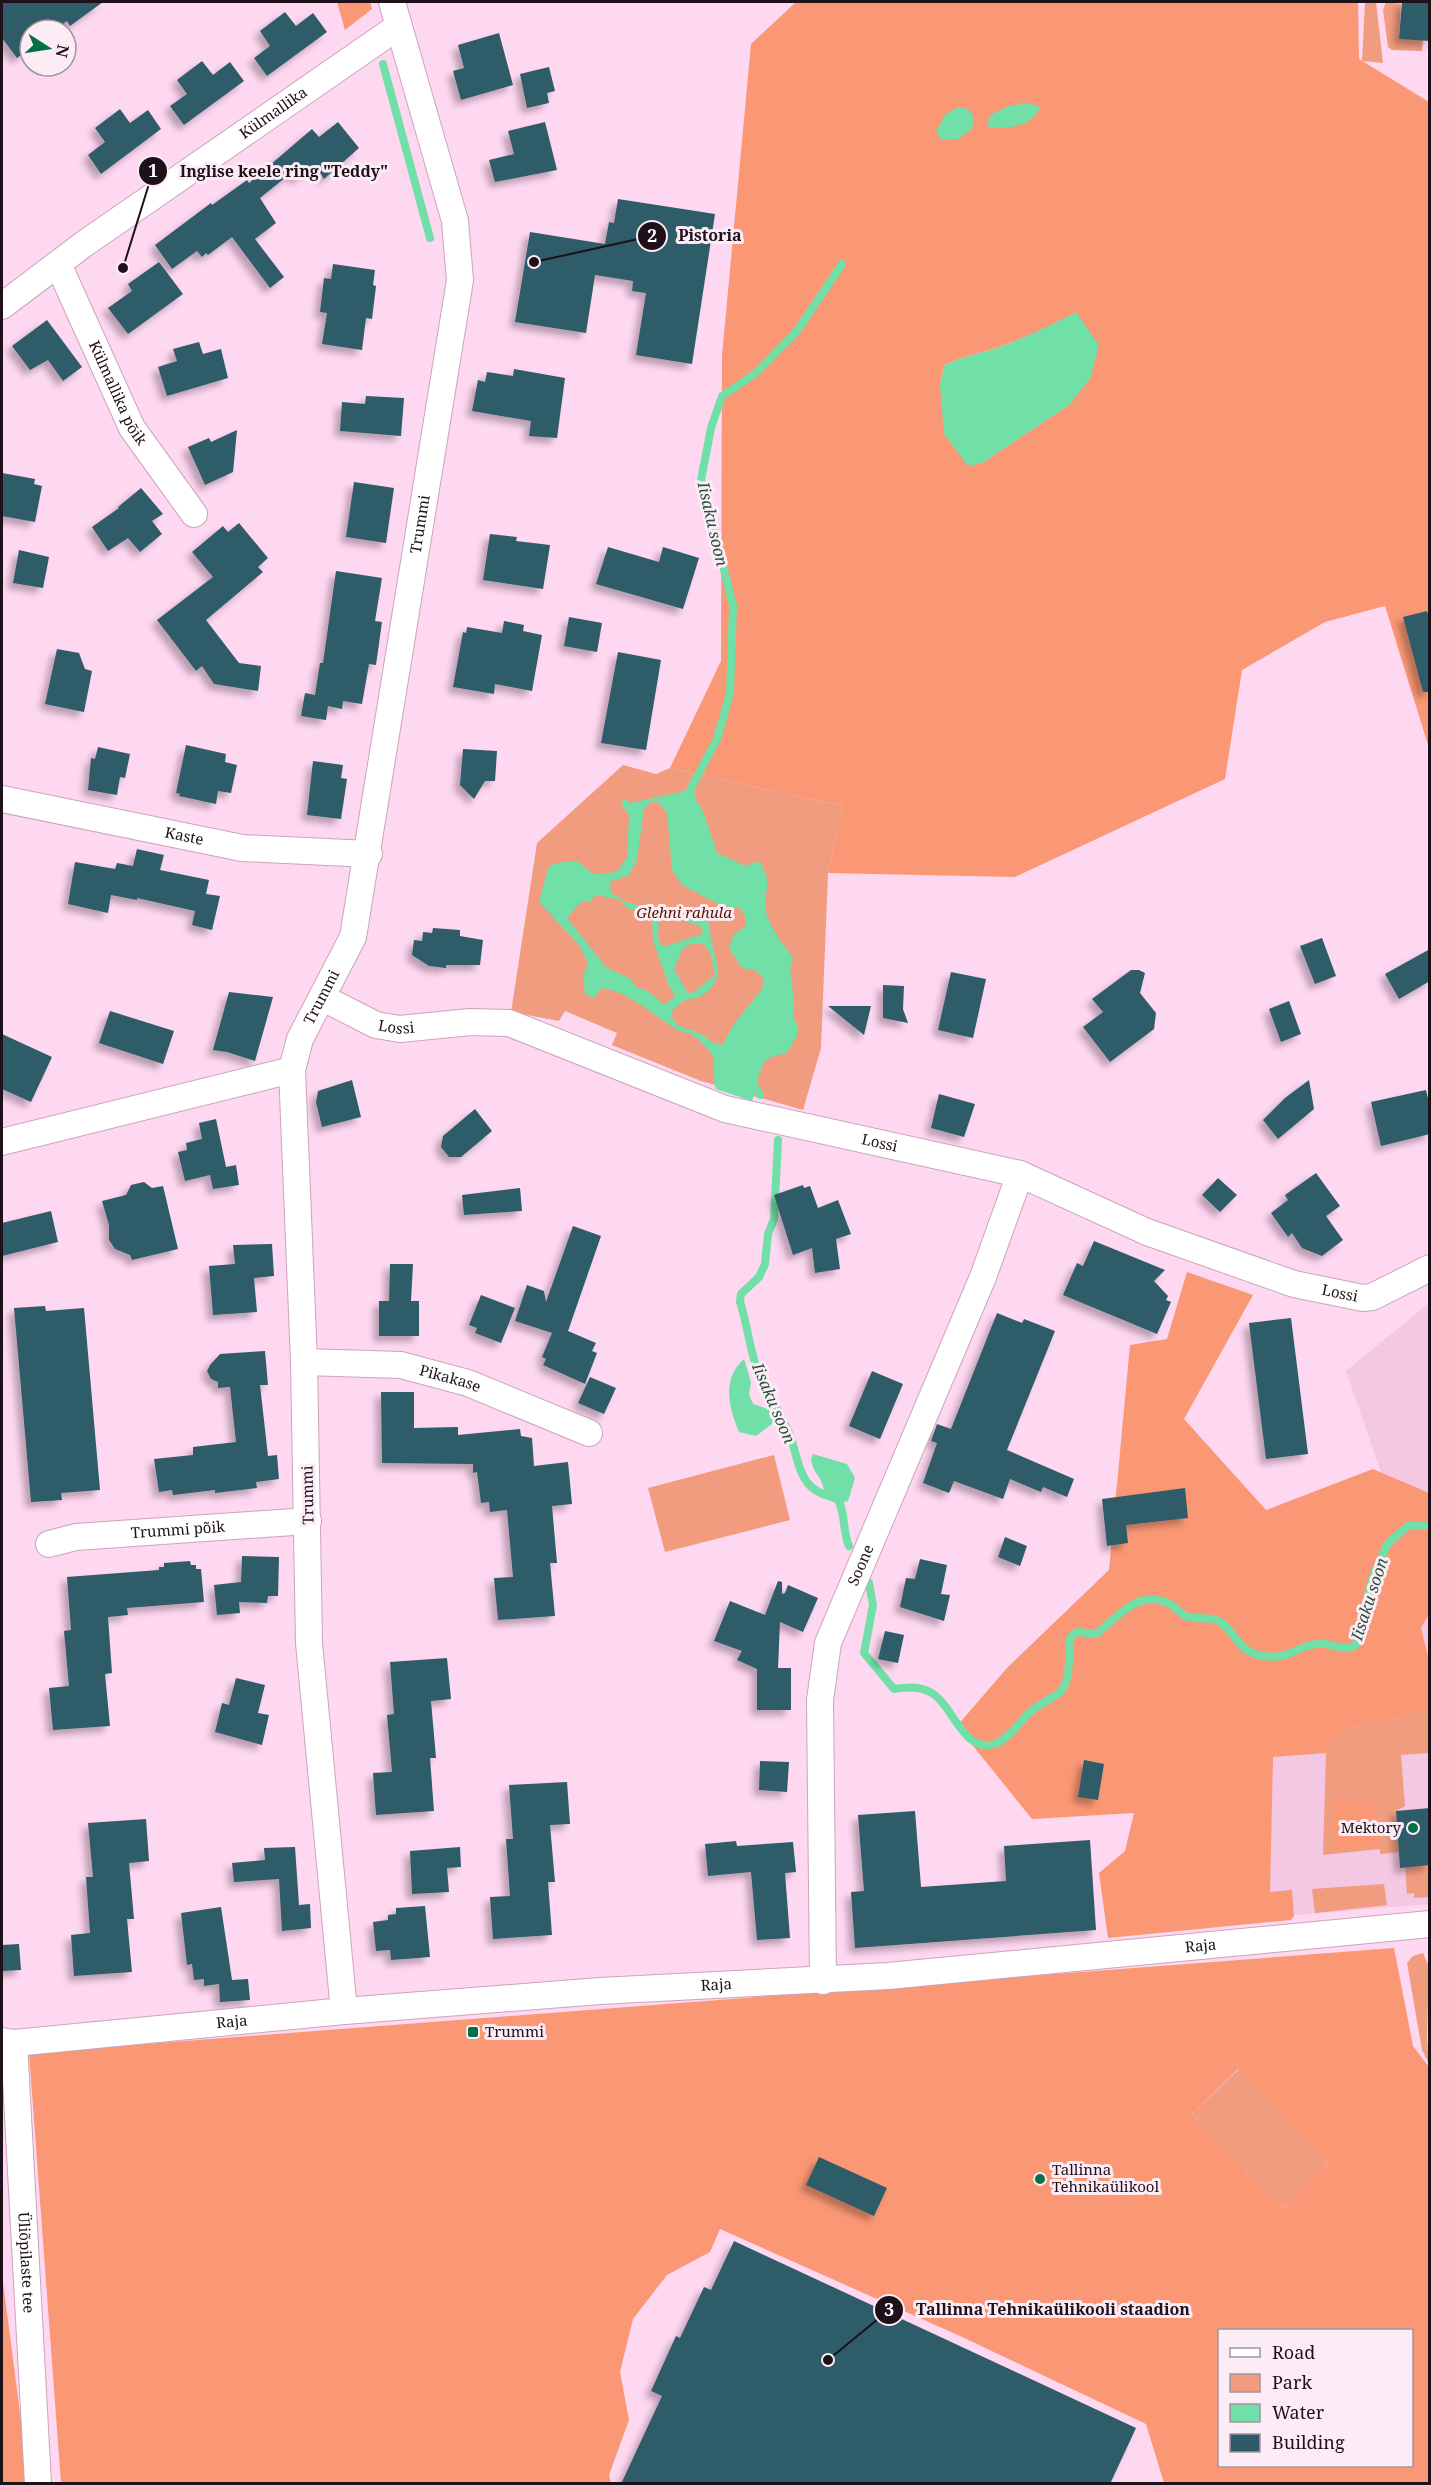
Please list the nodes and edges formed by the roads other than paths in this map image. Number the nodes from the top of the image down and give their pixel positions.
1 (392, 2) edge
2 (399, 26) junction
3 (57, 264) junction
4 (2, 306) edge
5 (194, 514) dead end
6 (2, 799) edge
7 (369, 854) junction
8 (323, 998) junction
9 (292, 1070) junction
10 (2, 1142) edge
11 (1020, 1174) junction
12 (1430, 1268) edge
13 (304, 1362) junction
14 (589, 1433) dead end
15 (308, 1521) junction
16 (48, 1544) dead end
17 (1430, 1924) edge
18 (823, 1981) junction
19 (344, 2011) junction
20 (8, 2042) edge
21 (38, 2484) edge

1 - 2 street, Trummi
2 - 3 street, Külmallika
2 - 7 street, Trummi
3 - 4 street, Külmallika
3 - 5 street, Külmallika põik
6 - 7 street, Kaste
7 - 8 street, Trummi
8 - 9 street, Trummi
8 - 11 street, Lossi
9 - 10 street
9 - 13 street, Trummi
11 - 12 street, Lossi
11 - 18 street, Soone
13 - 14 street, Pikakase
13 - 15 street, Trummi
15 - 16 street, Trummi põik
15 - 19 street, Trummi
17 - 18 street, Raja
18 - 19 street, Raja
19 - 20 street, Raja
20 - 21 street, Üliõpilaste tee

